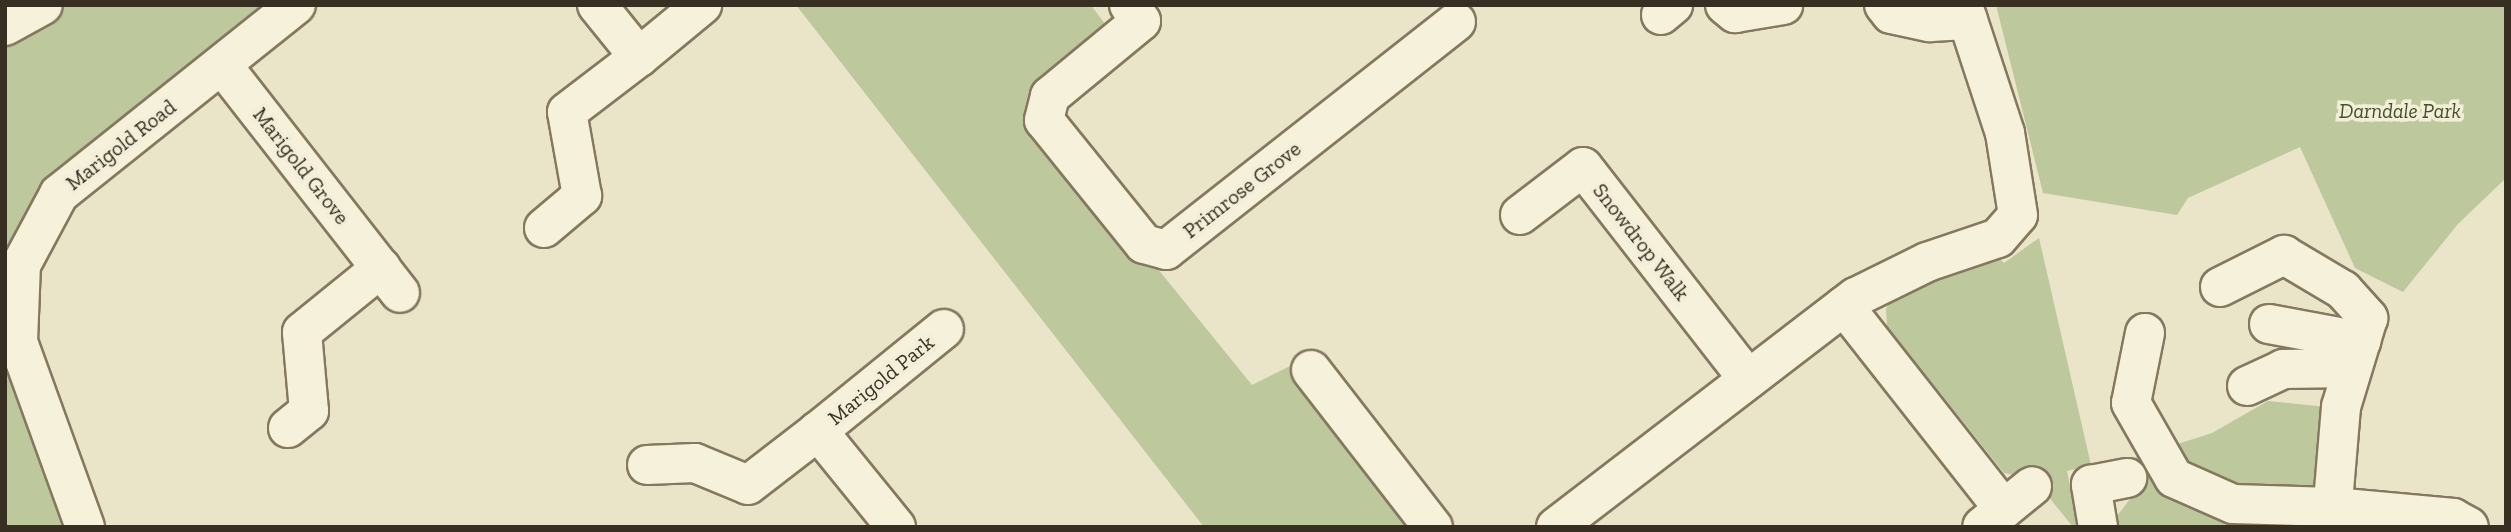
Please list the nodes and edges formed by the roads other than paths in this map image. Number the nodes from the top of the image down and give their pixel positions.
1 (43, 5) edge
2 (296, 5) edge
3 (597, 5) edge
4 (702, 5) edge
5 (1129, 5) edge
6 (1725, 5) edge
7 (1783, 5) edge
8 (1884, 5) edge
9 (1965, 12) edge
10 (1456, 22) dead end
11 (5, 26) edge
12 (639, 57) junction
13 (222, 65) junction
14 (1520, 215) dead end
15 (544, 228) dead end
16 (2220, 287) dead end
17 (1844, 306) junction
18 (2269, 324) dead end
19 (944, 329) dead end
20 (2145, 333) dead end
21 (2360, 342) junction
22 (1311, 370) dead end
23 (1748, 379) junction
24 (2246, 386) dead end
25 (288, 428) dead end
26 (818, 431) junction
27 (647, 465) dead end
28 (2127, 478) dead end
29 (2006, 507) edge
30 (2332, 517) edge
31 (85, 527) edge
32 (896, 527) edge
33 (1433, 527) edge
34 (1556, 527) edge
35 (2098, 527) edge
36 (2469, 527) edge

1 - 11 street
2 - 13 street, Marigold Road
3 - 12 street
4 - 12 street
5 - 10 street, Primrose Grove
6 - 7 street
8 - 9 street
9 - 17 street
12 - 15 street
13 - 25 street, Marigold Grove
13 - 31 street, Marigold Road
14 - 23 street, Snowdrop Walk
16 - 21 street
17 - 23 street
17 - 29 street
18 - 21 street
19 - 26 street, Marigold Park
20 - 30 street
21 - 24 street
21 - 30 street
22 - 33 street
23 - 34 street
26 - 27 street, Marigold Park
26 - 32 street, Marigold Park
28 - 35 street
30 - 36 street

